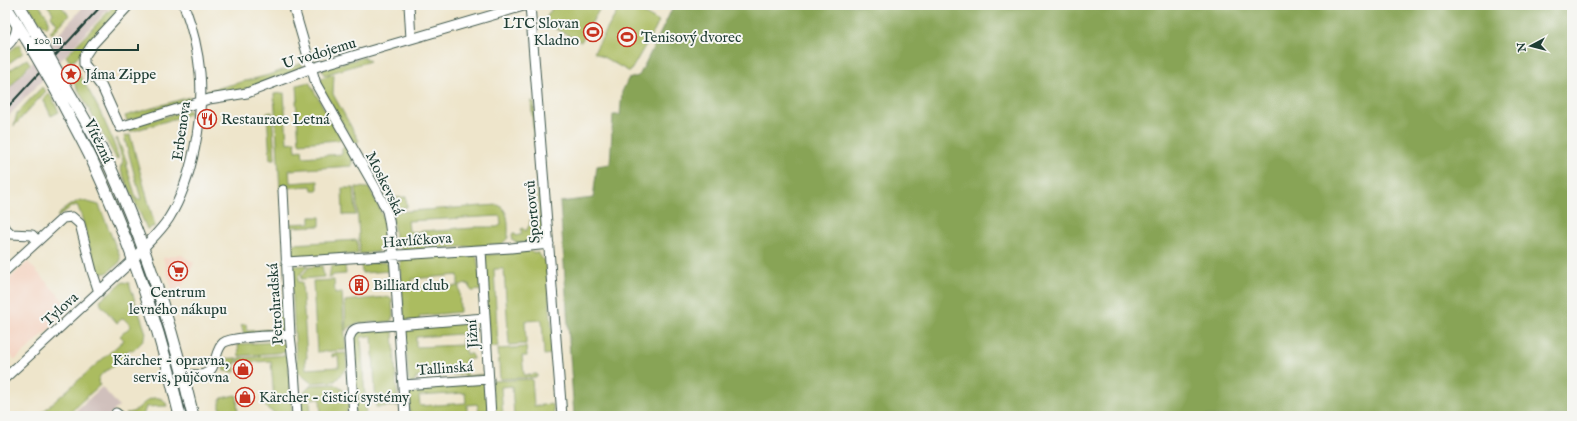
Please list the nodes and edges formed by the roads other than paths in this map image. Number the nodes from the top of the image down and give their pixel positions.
1 (5, 5) edge
2 (19, 5) edge
3 (128, 5) edge
4 (184, 5) edge
5 (293, 5) edge
6 (409, 5) edge
7 (527, 5) edge
8 (530, 5) edge
9 (17, 22) junction
10 (31, 36) junction
11 (411, 39) junction
12 (5, 47) edge
13 (312, 68) junction
14 (61, 88) junction
15 (200, 102) junction
16 (120, 126) joint
17 (283, 190) dead end
18 (5, 228) edge
19 (38, 241) junction
20 (549, 244) junction
21 (142, 248) junction
22 (481, 250) junction
23 (394, 255) junction
24 (133, 260) junction
25 (286, 262) junction
26 (5, 271) edge
27 (99, 292) junction
28 (485, 318) junction
29 (398, 324) junction
30 (290, 335) junction
31 (183, 376) junction
32 (5, 378) edge
33 (489, 379) junction
34 (403, 385) junction
35 (180, 416) edge
36 (193, 416) edge
37 (297, 416) edge
38 (354, 416) edge
39 (405, 416) edge
40 (491, 416) edge
41 (562, 416) edge

1 - 9 main road
2 - 10 main road
3 - 16 street, Vítězná
4 - 15 street, Erbenova
5 - 13 street, Moskevská
6 - 11 street
7 - 11 street, U vodojemu
8 - 20 street, Sportovců
9 - 10 main road
9 - 12 street
10 - 14 main road, Vítězná, bridge
11 - 13 street, U vodojemu
13 - 15 street, U vodojemu
13 - 23 street, Moskevská
14 - 21 main road, Vítězná
14 - 24 main road, Vítězná
15 - 16 street, U vodojemu
15 - 21 street, Erbenova
17 - 25 street, Petrohradská
18 - 19 street
19 - 26 street
19 - 27 street
20 - 22 street, Havlíčkova
20 - 41 street, Sportovců
21 - 24 street
21 - 31 main road, Vítězná
22 - 23 street, Havlíčkova
22 - 28 street, Jižní
23 - 25 street, Havlíčkova
23 - 29 street, Moskevská
24 - 27 street, Tylova
24 - 35 main road, Vítězná
25 - 30 street, Petrohradská
27 - 32 street, Tylova
28 - 29 street
28 - 33 street, Jižní
29 - 34 street, Moskevská
29 - 38 street
30 - 31 street
30 - 37 street, Petrohradská
31 - 36 main road, Vítězná
33 - 34 street, Tallinská
33 - 40 street, Jižní
34 - 39 street, Moskevská

